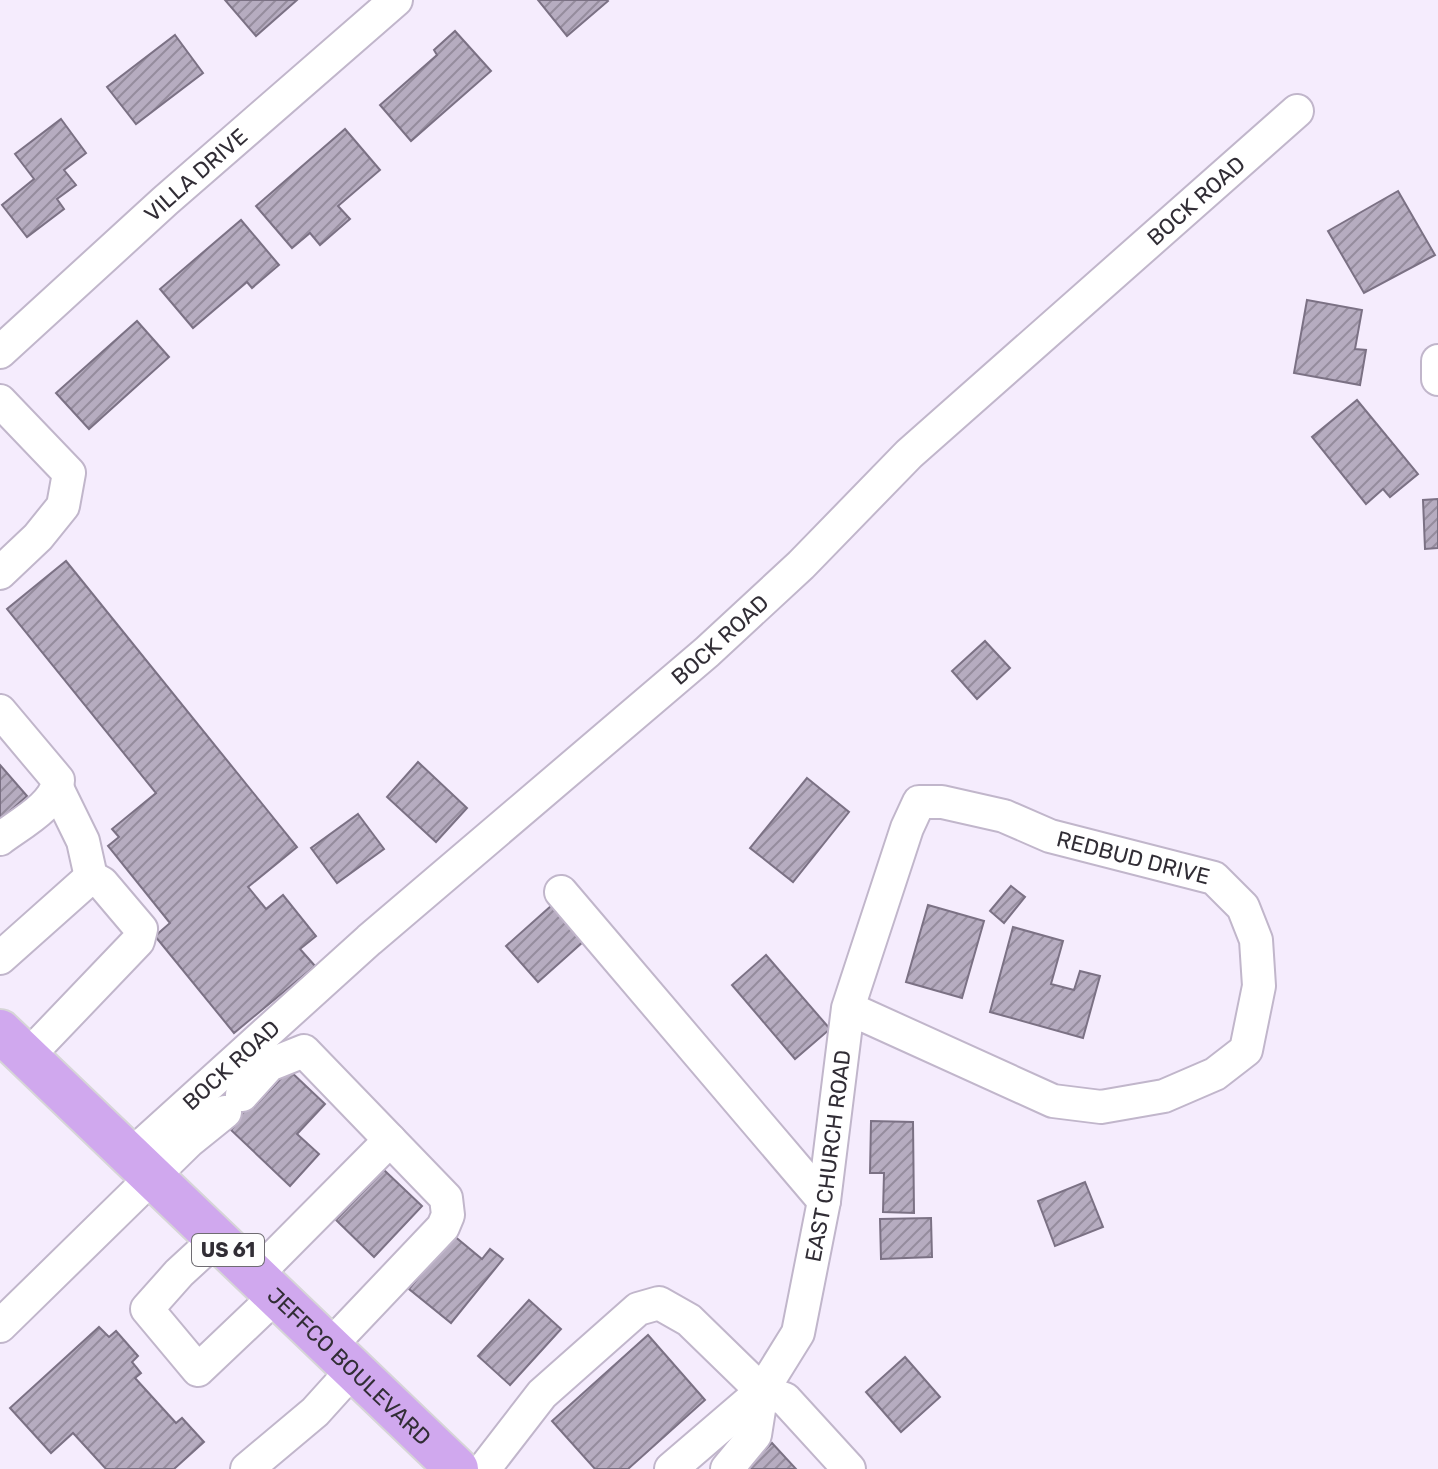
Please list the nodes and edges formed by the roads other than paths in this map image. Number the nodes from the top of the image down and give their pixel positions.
1 (396, 0) edge
2 (1297, 111) dead end
3 (0, 352) edge
4 (1438, 361) edge
5 (1438, 379) edge
6 (0, 401) edge
7 (0, 573) edge
8 (0, 711) edge
9 (58, 790) junction
10 (919, 802) joint
11 (0, 839) edge
12 (91, 877) junction
13 (561, 892) dead end
14 (0, 958) edge
15 (848, 1008) junction
16 (14, 1044) edge
17 (390, 1140) junction
18 (141, 1167) junction
19 (824, 1201) junction
20 (216, 1239) junction
21 (266, 1285) junction
22 (0, 1326) edge
23 (340, 1359) junction
24 (762, 1391) junction
25 (430, 1454) edge
26 (251, 1468) edge
27 (457, 1469) edge
28 (484, 1469) edge
29 (671, 1469) edge
30 (727, 1469) edge
31 (849, 1469) edge

1 - 3 street, VILLA DRIVE
2 - 18 street, BOCK ROAD
4 - 5 street
6 - 7 street
8 - 9 street
9 - 11 street
9 - 12 street
10 - 15 street, EAST CHURCH ROAD
10 - 15 street, REDBUD DRIVE
12 - 14 street
12 - 16 street
13 - 19 street
15 - 19 street, EAST CHURCH ROAD
16 - 18 main road, JEFFCO BOULEVARD / US 61
17 - 18 street
17 - 21 street
17 - 23 street
18 - 20 main road, JEFFCO BOULEVARD / US 61
18 - 22 street
19 - 24 street, EAST CHURCH ROAD
20 - 21 main road, JEFFCO BOULEVARD / US 61
20 - 21 street
21 - 23 main road, JEFFCO BOULEVARD / US 61
23 - 25 main road, JEFFCO BOULEVARD / US 61
23 - 26 street
24 - 28 street
24 - 29 street, EAST CHURCH ROAD
24 - 30 street
24 - 31 street
25 - 27 main road, JEFFCO BOULEVARD / US 61

